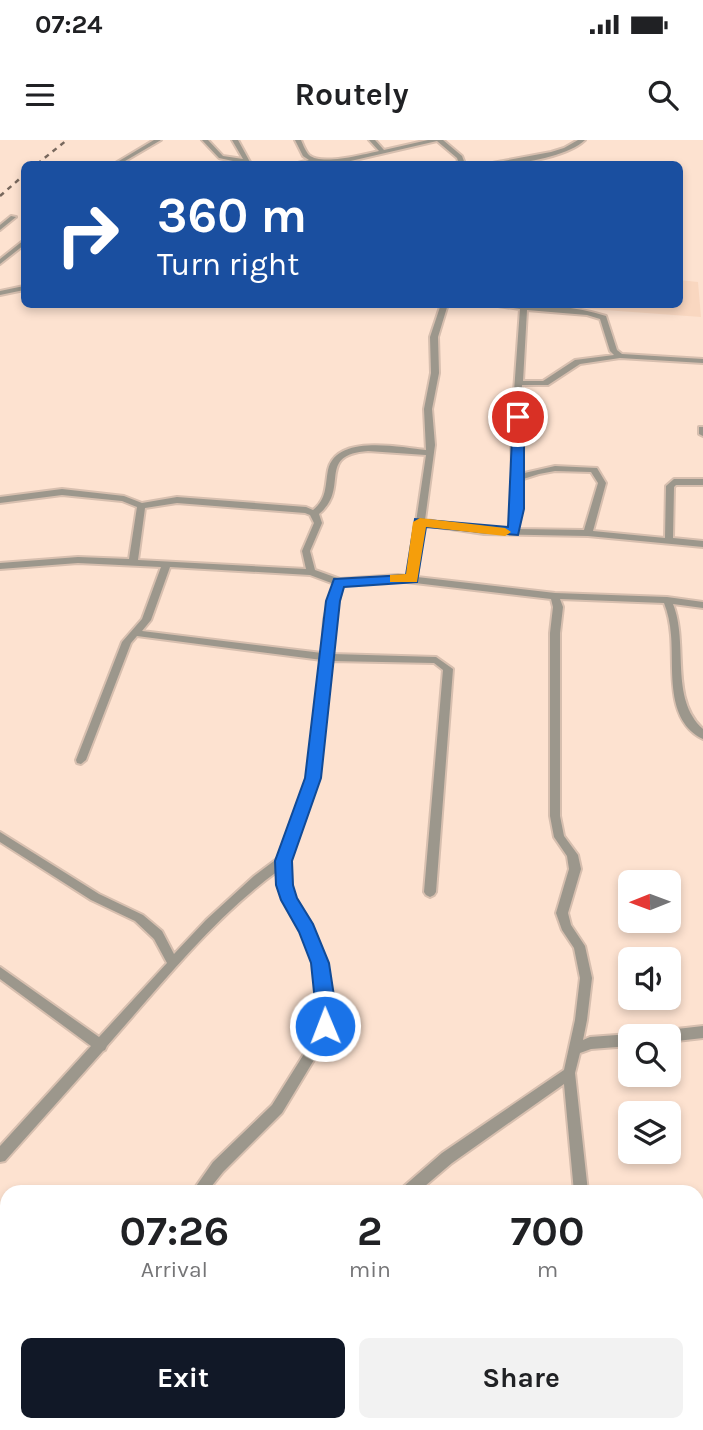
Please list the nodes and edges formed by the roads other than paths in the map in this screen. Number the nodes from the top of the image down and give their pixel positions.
1 (158, 140) edge
2 (205, 140) edge
3 (235, 140) edge
4 (298, 140) edge
5 (372, 140) edge
6 (438, 140) edge
7 (582, 140) edge
8 (382, 151) junction
9 (314, 160) junction
10 (122, 161) edge
11 (240, 161) edge
12 (248, 161) edge
13 (310, 161) edge
14 (461, 161) edge
15 (518, 161) edge
16 (13, 217) dead end
17 (0, 228) edge
18 (21, 244) edge
19 (0, 262) edge
20 (21, 289) edge
21 (0, 293) edge
22 (444, 308) edge
23 (524, 308) edge
24 (535, 308) edge
25 (620, 356) junction
26 (703, 361) edge
27 (520, 383) junction
28 (430, 453) junction
29 (517, 478) junction
30 (703, 482) edge
31 (0, 500) edge
32 (141, 506) junction
33 (314, 513) junction
34 (420, 522) junction
35 (513, 532) junction
36 (587, 533) junction
37 (669, 540) junction
38 (703, 544) edge
39 (133, 561) junction
40 (0, 566) edge
41 (166, 566) junction
42 (311, 572) junction
43 (412, 579) junction
44 (339, 582) junction
45 (555, 596) junction
46 (667, 600) junction
47 (703, 605) edge
48 (135, 633) junction
49 (327, 657) junction
50 (703, 735) edge
51 (81, 760) dead end
52 (0, 836) edge
53 (283, 861) junction
54 (430, 892) dead end
55 (173, 963) junction
56 (0, 972) edge
57 (703, 1032) edge
58 (681, 1035) edge
59 (618, 1041) edge
60 (101, 1046) junction
61 (576, 1049) junction
62 (569, 1073) junction
63 (0, 1156) edge
64 (204, 1185) edge
65 (416, 1185) edge
66 (579, 1185) edge

1 - 10 street
2 - 11 street
3 - 12 street
4 - 9 street
5 - 8 street
6 - 8 street
6 - 14 street
7 - 15 street
8 - 9 street
9 - 13 street
16 - 17 street
18 - 19 street
20 - 21 street
22 - 28 street
23 - 27 street
24 - 25 street
25 - 26 street
25 - 27 street
27 - 29 street
28 - 33 street
28 - 34 street
29 - 35 street
29 - 36 street
30 - 37 street
31 - 32 street
32 - 33 street
32 - 39 street
33 - 42 street
34 - 35 street
34 - 43 street
35 - 36 street
36 - 37 street
37 - 38 street
39 - 40 street
39 - 41 street
41 - 42 street
41 - 48 street
42 - 44 street
43 - 44 street
43 - 45 street
44 - 49 street
45 - 46 street
45 - 61 street
46 - 47 street
46 - 50 street
48 - 49 street
48 - 51 street
49 - 53 street
49 - 54 street
52 - 55 street
53 - 55 street
53 - 64 street
55 - 60 street
56 - 60 street
57 - 58 street
59 - 61 street
60 - 63 street
61 - 62 street
62 - 65 street
62 - 66 street

